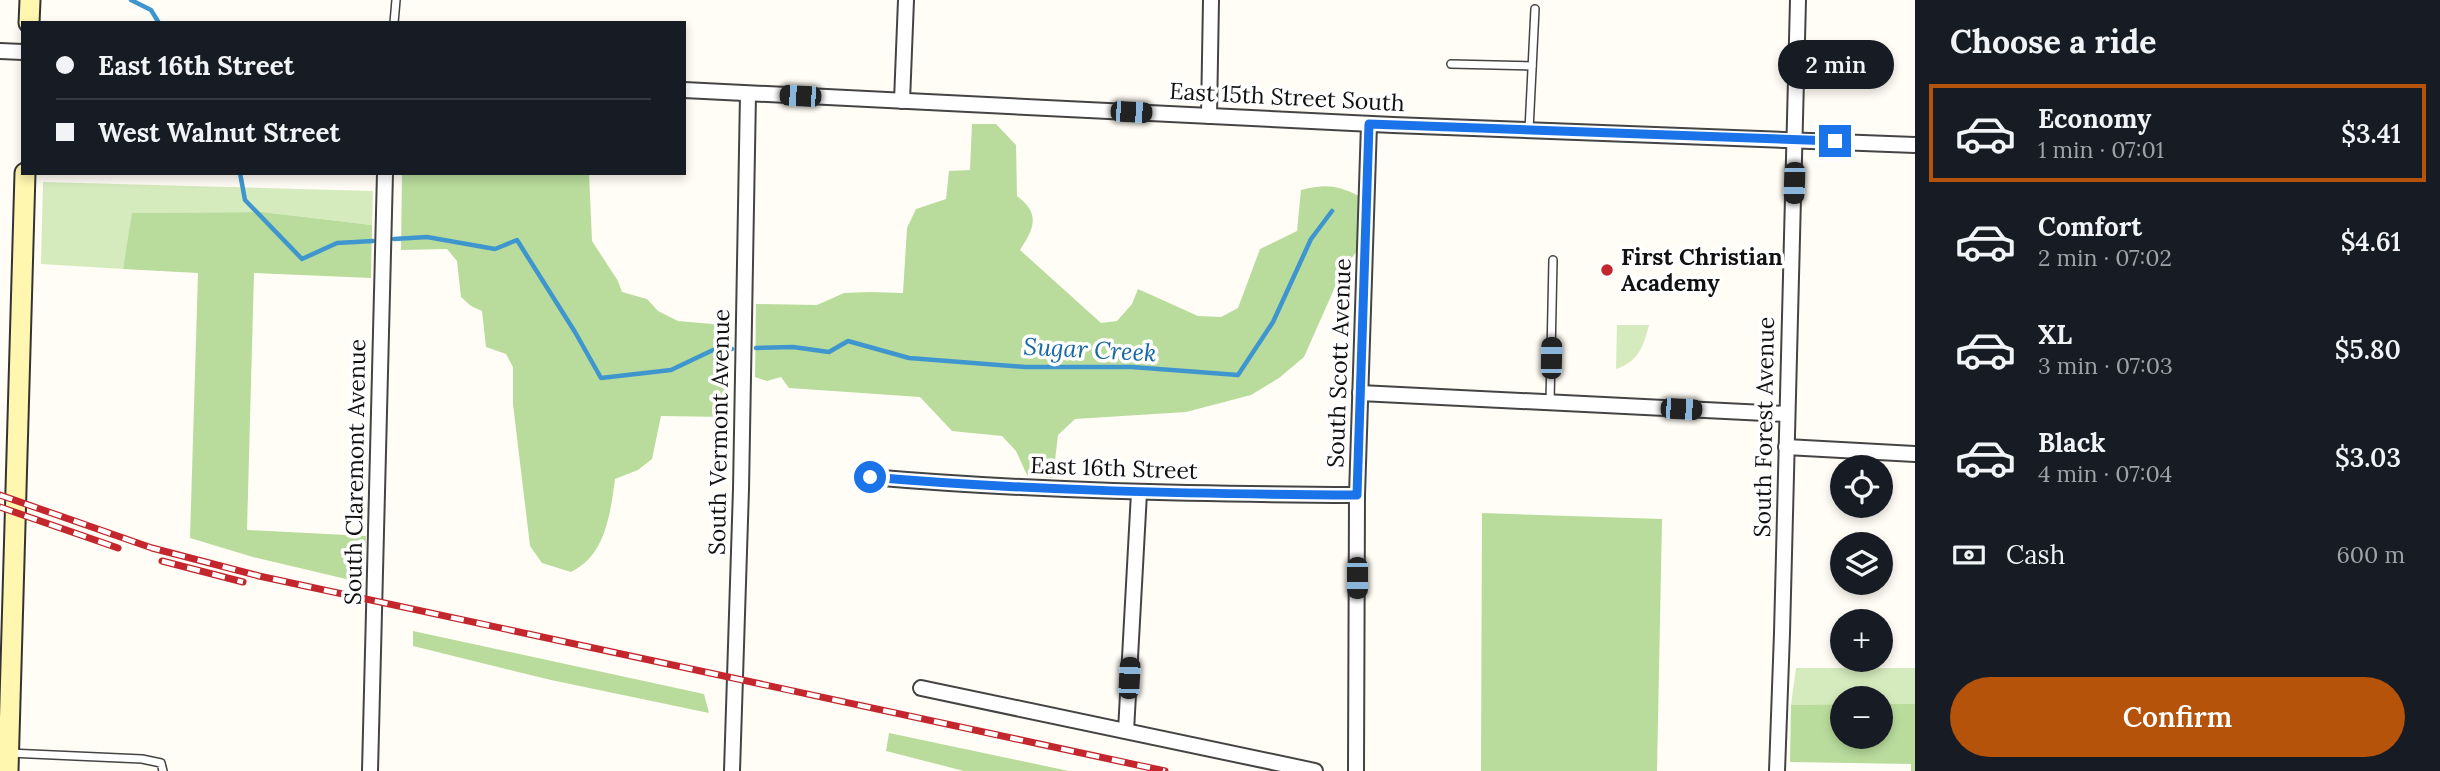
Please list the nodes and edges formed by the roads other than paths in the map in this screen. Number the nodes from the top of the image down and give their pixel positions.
1 (30, 0) edge
2 (396, 0) edge
3 (906, 0) edge
4 (1211, 0) edge
5 (1798, 0) edge
6 (1535, 9) dead end
7 (29, 21) edge
8 (394, 21) edge
9 (0, 51) edge
10 (21, 52) edge
11 (1451, 64) dead end
12 (1532, 66) junction
13 (686, 90) edge
14 (748, 94) junction
15 (902, 102) junction
16 (1209, 116) junction
17 (1369, 124) junction
18 (1529, 130) junction
19 (1796, 140) junction
20 (1915, 145) edge
21 (25, 175) edge
22 (385, 175) edge
23 (1553, 260) dead end
24 (1360, 393) junction
25 (1550, 402) junction
26 (1787, 414) junction
27 (1786, 447) junction
28 (1915, 454) edge
29 (870, 477) dead end
30 (1139, 493) junction
31 (1357, 495) junction
32 (921, 688) dead end
33 (1126, 731) junction
34 (8, 762) edge
35 (163, 771) edge
36 (370, 771) edge
37 (732, 771) edge
38 (1315, 771) edge
39 (1356, 771) edge
40 (1777, 771) edge

1 - 7 main road
2 - 8 lane
3 - 15 street
4 - 16 street
5 - 19 street, South Forest Avenue
6 - 12 lane
9 - 10 street
11 - 12 lane
12 - 18 lane
13 - 14 street, East 15th Street South
14 - 15 street, East 15th Street South
14 - 37 street, South Vermont Avenue
15 - 16 street, East 15th Street South
16 - 17 street, East 15th Street South
17 - 18 street, East 15th Street South
17 - 24 street, South Scott Avenue
18 - 19 street, East 15th Street South
19 - 20 street, East 15th Street South
19 - 26 street, South Forest Avenue
21 - 34 main road
22 - 36 street, South Claremont Avenue
23 - 25 lane
24 - 25 street
24 - 31 street, South Scott Avenue
25 - 26 street
26 - 27 street, South Forest Avenue
27 - 28 street
27 - 40 street, South Forest Avenue
29 - 30 street, East 16th Street
30 - 31 street, East 16th Street
30 - 33 street
31 - 39 street, South Scott Avenue
32 - 33 street
33 - 38 street
34 - 35 lane

